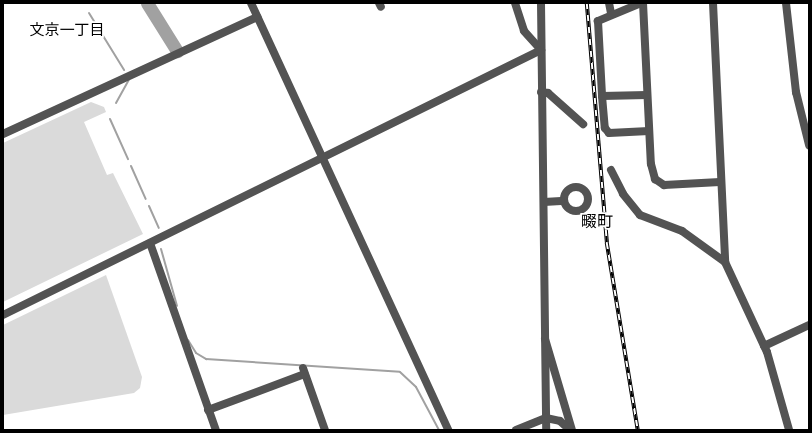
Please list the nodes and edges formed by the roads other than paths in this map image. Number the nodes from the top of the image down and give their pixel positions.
1 (251, 3) edge
2 (515, 3) edge
3 (541, 3) edge
4 (609, 3) edge
5 (642, 3) edge
6 (713, 3) edge
7 (786, 3) edge
8 (611, 13) junction
9 (257, 17) junction
10 (541, 50) junction
11 (541, 92) junction
12 (647, 95) junction
13 (602, 96) junction
14 (583, 124) dead end
15 (650, 131) junction
16 (3, 134) edge
17 (809, 145) edge
18 (321, 160) junction
19 (611, 170) dead end
20 (720, 182) junction
21 (561, 200) dead end
22 (544, 202) junction
23 (150, 243) junction
24 (725, 262) junction
25 (3, 316) edge
26 (809, 325) edge
27 (545, 339) junction
28 (764, 346) junction
29 (208, 410) junction
30 (546, 418) junction
31 (216, 430) edge
32 (325, 430) edge
33 (448, 430) edge
34 (516, 430) edge
35 (546, 430) edge
36 (571, 430) edge
37 (790, 430) edge

1 - 9 street
2 - 10 street
3 - 10 street
4 - 8 street
5 - 8 street
5 - 12 street
6 - 20 street
7 - 17 street
8 - 13 street
9 - 16 street
9 - 18 street
10 - 11 street
10 - 18 street
11 - 14 street
11 - 22 street
12 - 13 street
12 - 15 street
13 - 15 street
15 - 20 street
18 - 23 street
18 - 33 street
19 - 24 street
20 - 24 street
21 - 22 street
22 - 27 street
23 - 25 street
23 - 29 street
24 - 28 street
26 - 28 street
27 - 30 street
27 - 36 street
28 - 37 street
29 - 31 street
29 - 32 street
30 - 34 street
30 - 35 street
30 - 36 street

